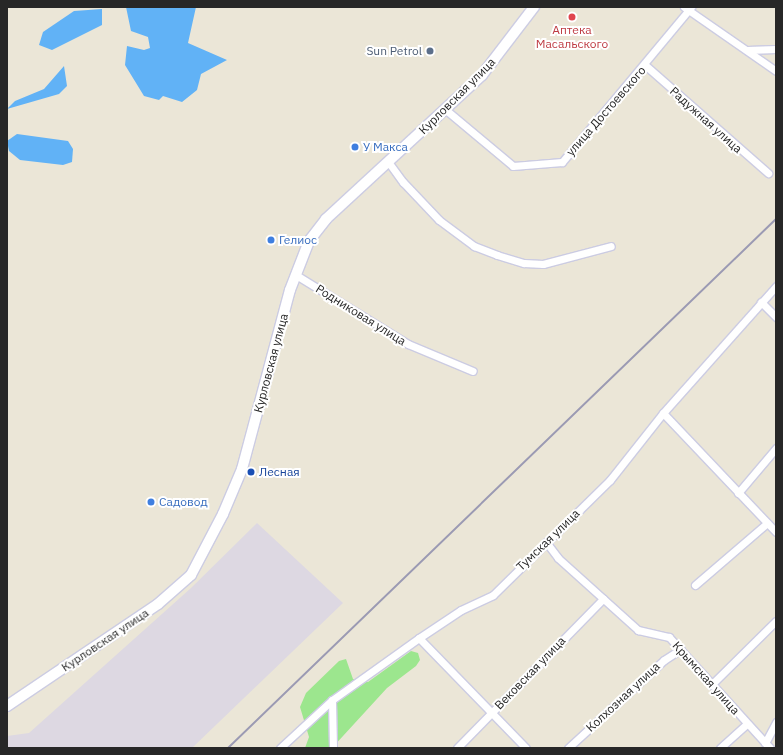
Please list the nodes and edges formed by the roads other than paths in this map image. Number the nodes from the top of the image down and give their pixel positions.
1 (534, 7) edge
2 (688, 8) edge
3 (747, 50) junction
4 (776, 50) edge
5 (645, 65) junction
6 (776, 71) edge
7 (446, 110) junction
8 (389, 163) junction
9 (768, 174) dead end
10 (611, 246) dead end
11 (296, 274) junction
12 (776, 286) edge
13 (761, 302) junction
14 (776, 317) edge
15 (473, 371) dead end
16 (663, 413) junction
17 (776, 448) edge
18 (738, 493) junction
19 (767, 523) junction
20 (776, 532) edge
21 (546, 542) junction
22 (695, 585) dead end
23 (603, 598) junction
24 (776, 621) edge
25 (419, 638) junction
26 (681, 649) junction
27 (711, 685) junction
28 (332, 700) junction
29 (7, 706) edge
30 (493, 712) junction
31 (776, 722) edge
32 (747, 724) junction
33 (768, 745) edge
34 (280, 748) edge
35 (333, 748) edge
36 (457, 748) edge
37 (526, 748) edge
38 (568, 748) edge
39 (720, 748) edge

1 - 7 main road, Курловская улица
2 - 3 street
2 - 5 street, улица Достоевского
3 - 4 street
3 - 6 street
5 - 7 street, улица Достоевского
5 - 9 street, Радужная улица
7 - 8 main road, Курловская улица
8 - 10 street
8 - 11 main road, Курловская улица
11 - 15 street, Родниковая улица
11 - 29 main road, Курловская улица
12 - 13 street, Тумская улица
13 - 14 street
13 - 16 street, Тумская улица
16 - 18 street
16 - 21 street, Тумская улица
17 - 18 street
18 - 19 street
19 - 20 street
19 - 22 street
21 - 23 street, Крымская улица
21 - 25 street, Тумская улица
23 - 26 street, Крымская улица
23 - 30 street, Вековская улица
24 - 27 street
25 - 28 street, Тумская улица
25 - 30 street
26 - 27 street, Крымская улица
26 - 38 street, Колхозная улица
27 - 32 street, Крымская улица
28 - 34 street, Тумская улица
28 - 35 street
30 - 36 street, Вековская улица
30 - 37 street
31 - 33 street
32 - 33 street, Крымская улица
32 - 39 street

